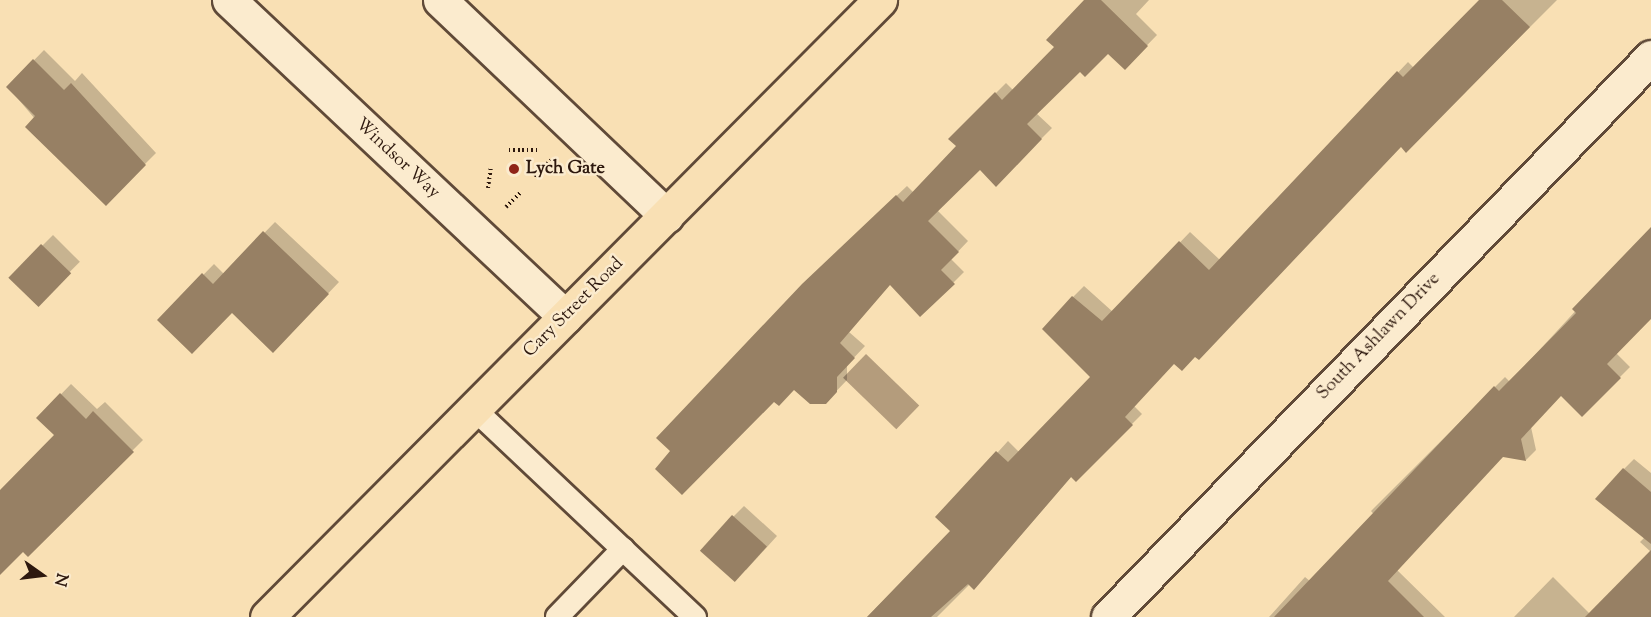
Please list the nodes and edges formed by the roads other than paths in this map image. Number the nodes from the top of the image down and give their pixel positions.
1 (229, 0) edge
2 (440, 0) edge
3 (880, 0) edge
4 (1651, 57) edge
5 (667, 216) junction
6 (565, 317) junction
7 (473, 408) junction
8 (623, 549) junction
9 (267, 617) edge
10 (557, 617) edge
11 (695, 617) edge
12 (1108, 617) edge

1 - 6 street, Windsor Way
2 - 5 street
3 - 5 main road, Cary Street Road
4 - 12 street, South Ashlawn Drive
5 - 6 main road, Cary Street Road
6 - 7 main road, Cary Street Road
7 - 8 lane
7 - 9 main road, Cary Street Road
8 - 10 lane
8 - 11 lane

